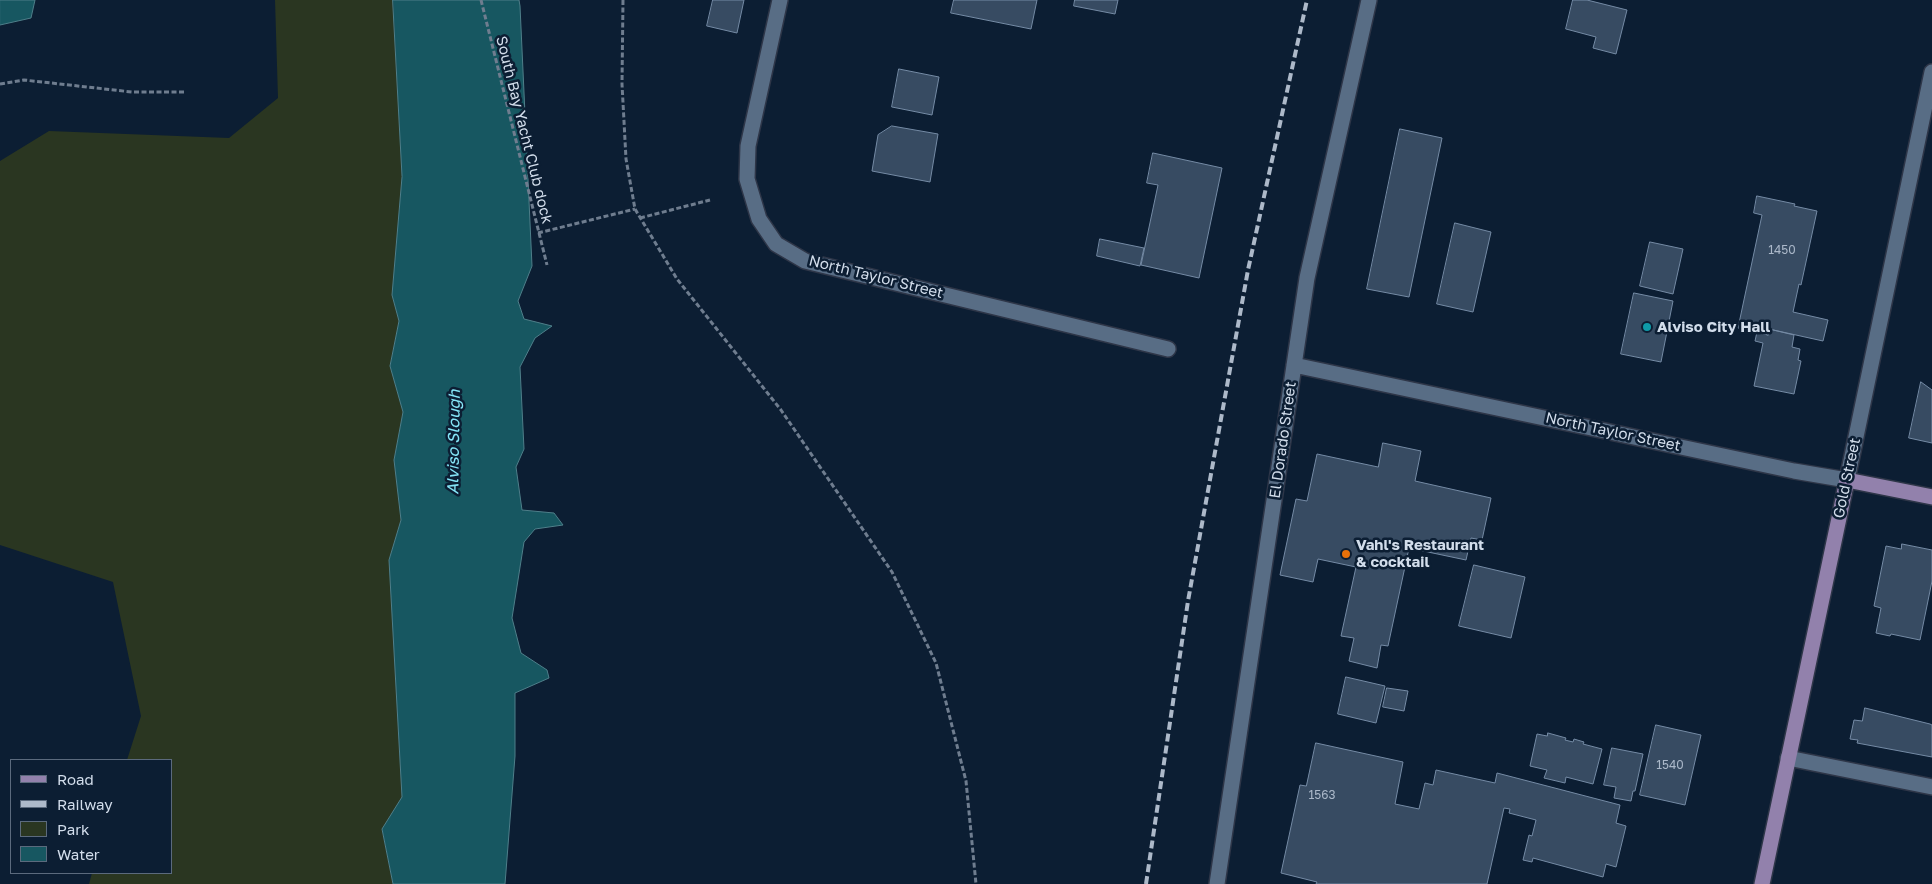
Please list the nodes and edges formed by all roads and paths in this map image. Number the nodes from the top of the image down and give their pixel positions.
1 (480, 0) edge
2 (623, 0) edge
3 (780, 0) edge
4 (1369, 0) edge
5 (1932, 72) edge
6 (0, 84) edge
7 (184, 92) dead end
8 (710, 200) dead end
9 (635, 210) junction
10 (640, 218) junction
11 (538, 233) junction
12 (547, 264) dead end
13 (1168, 349) dead end
14 (1294, 365) junction
15 (1847, 480) junction
16 (1932, 497) edge
17 (1788, 758) junction
18 (1932, 787) edge
19 (976, 884) edge
20 (1216, 884) edge
21 (1762, 884) edge

1 - 11 path, South Bay Yacht Club dock
2 - 9 path
3 - 13 street, North Taylor Street
4 - 14 street, El Dorado Street
5 - 15 street, Gold Street
6 - 7 path
8 - 10 path
9 - 10 path
9 - 11 path
10 - 19 path
11 - 12 path, South Bay Yacht Club dock
14 - 15 street, North Taylor Street
14 - 20 street, El Dorado Street
15 - 16 main road, North Taylor Street
15 - 17 main road, Gold Street
17 - 18 street
17 - 21 main road, Gold Street

